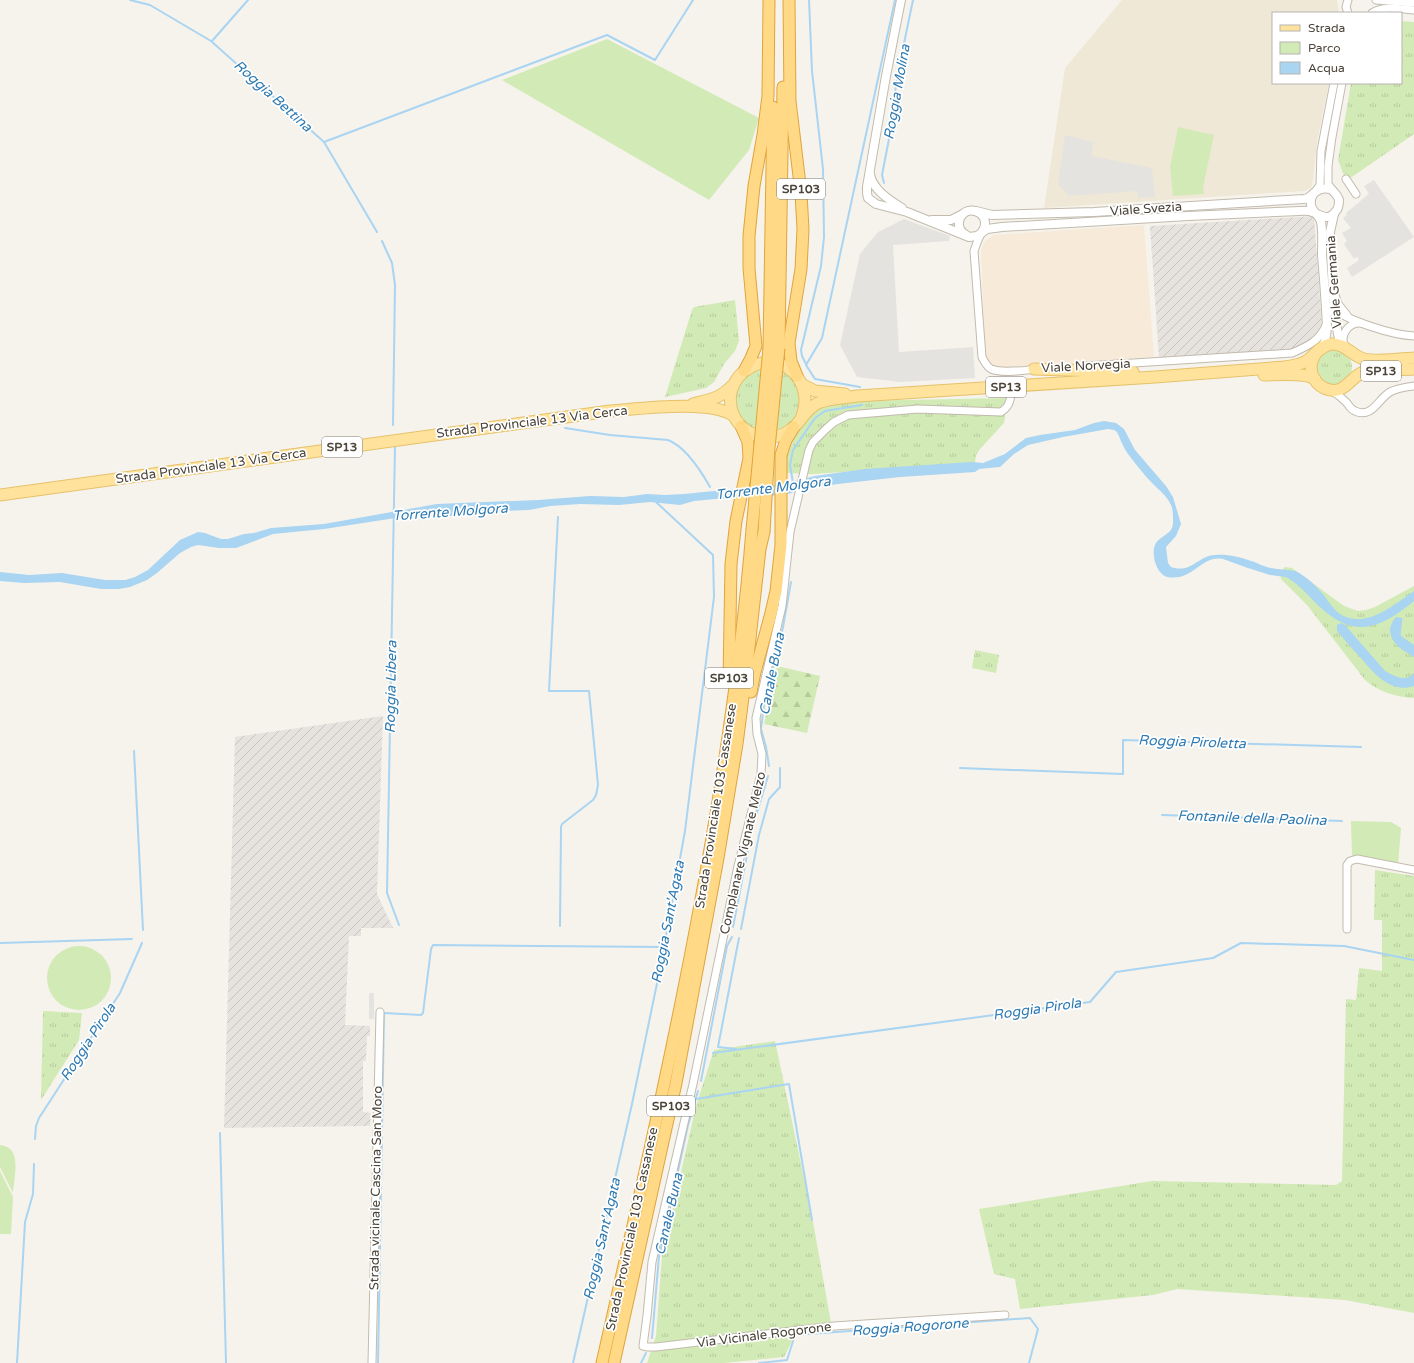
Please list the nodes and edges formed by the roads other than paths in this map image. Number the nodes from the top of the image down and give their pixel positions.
1 (770, 0) edge
2 (782, 0) edge
3 (789, 0) edge
4 (902, 0) edge
5 (1372, 0) edge
6 (1376, 0) edge
7 (1347, 1) edge
8 (1414, 3) edge
9 (1414, 10) edge
10 (1348, 12) edge
11 (1371, 12) edge
12 (1373, 12) edge
13 (1334, 84) edge
14 (1342, 84) edge
15 (870, 172) junction
16 (1346, 179) dead end
17 (1334, 192) junction
18 (1315, 193) junction
19 (1356, 194) dead end
20 (976, 211) junction
21 (907, 212) junction
22 (965, 213) junction
23 (1316, 214) junction
24 (1334, 214) junction
25 (928, 220) junction
26 (982, 232) junction
27 (967, 236) junction
28 (1333, 290) junction
29 (1325, 297) junction
30 (1334, 310) junction
31 (1348, 317) junction
32 (1362, 323) junction
33 (1414, 336) edge
34 (1319, 346) junction
35 (774, 348) junction
36 (1348, 350) junction
37 (1414, 358) edge
38 (1034, 369) junction
39 (1414, 369) edge
40 (744, 371) junction
41 (1155, 377) junction
42 (1315, 379) junction
43 (800, 381) junction
44 (1351, 381) junction
45 (733, 385) junction
46 (1011, 386) junction
47 (1414, 386) edge
48 (1330, 390) junction
49 (857, 396) junction
50 (1348, 404) junction
51 (685, 406) junction
52 (734, 416) junction
53 (802, 416) junction
54 (741, 426) junction
55 (794, 427) junction
56 (0, 495) edge
57 (720, 847) junction
58 (708, 856) junction
59 (1414, 870) edge
60 (1347, 929) dead end
61 (380, 1012) dead end
62 (1005, 1315) dead end
63 (643, 1346) joint
64 (372, 1363) edge
65 (602, 1363) edge
66 (614, 1363) edge

1 - 35 highway, Strada Provinciale 103 Cassanese / SP103
1 - 40 highway, SP103
2 - 35 highway, Strada Provinciale 103 Cassanese / SP103
3 - 43 highway, SP103
4 - 15 street
5 - 11 street
6 - 8 street
7 - 10 street
9 - 12 street
13 - 18 street
14 - 17 street
15 - 21 street, Viale Svezia
15 - 21 street, Viale Svezia
16 - 19 street
17 - 18 street
17 - 24 street
18 - 20 street, Viale Svezia
18 - 23 street
20 - 22 street, Viale Svezia
20 - 26 street
21 - 25 street, Viale Svezia
22 - 25 street, Viale Svezia
22 - 27 street
23 - 24 street
23 - 26 street, Viale Svezia
23 - 29 street, Viale Germania
24 - 28 street, Viale Germania
25 - 27 street, Viale Svezia
26 - 27 street, Viale Svezia
26 - 38 street, Viale Norvegia
28 - 30 street, Viale Germania
28 - 31 street
29 - 30 street
29 - 34 street, Viale Germania
30 - 31 street
30 - 36 street, Viale Germania
31 - 32 street
32 - 33 street
32 - 36 street
34 - 36 main road, SP13
34 - 38 street, Viale Norvegia
34 - 41 main road, SP13
34 - 42 main road
35 - 57 highway, Strada Provinciale 103 Cassanese / SP103, bridge
35 - 58 highway, Strada Provinciale 103 Cassanese / SP103, bridge
36 - 37 main road, SP13
36 - 44 main road, SP13
38 - 41 main road
39 - 44 main road, SP13
40 - 43 main road, SP13
40 - 45 main road, Strada Provinciale 13 Via Cerca / SP13
41 - 42 main road, SP13
41 - 46 main road, SP13
42 - 48 main road, SP13
43 - 49 main road, SP13
43 - 53 main road, SP13
44 - 48 main road, SP13
44 - 50 street
45 - 51 main road, Strada Provinciale 13 Via Cerca / SP13
45 - 52 main road, SP13
46 - 49 main road, SP13
46 - 63 street, Complanare Vignate Melzo
47 - 50 street
48 - 50 street
49 - 53 main road, SP13
51 - 52 main road, Strada Provinciale 13 Via Cerca / SP13
51 - 56 main road, Strada Provinciale 13 Via Cerca / SP13
52 - 54 main road, SP13
53 - 55 main road, SP13
54 - 55 main road, SP13
54 - 58 highway, SP103
55 - 57 highway, SP103
57 - 66 highway, Strada Provinciale 103 Cassanese / SP103
58 - 65 highway, Strada Provinciale 103 Cassanese / SP103
59 - 60 street
61 - 64 street, Strada vicinale Cascina San Moro
62 - 63 street, Via Vicinale Rogorone

